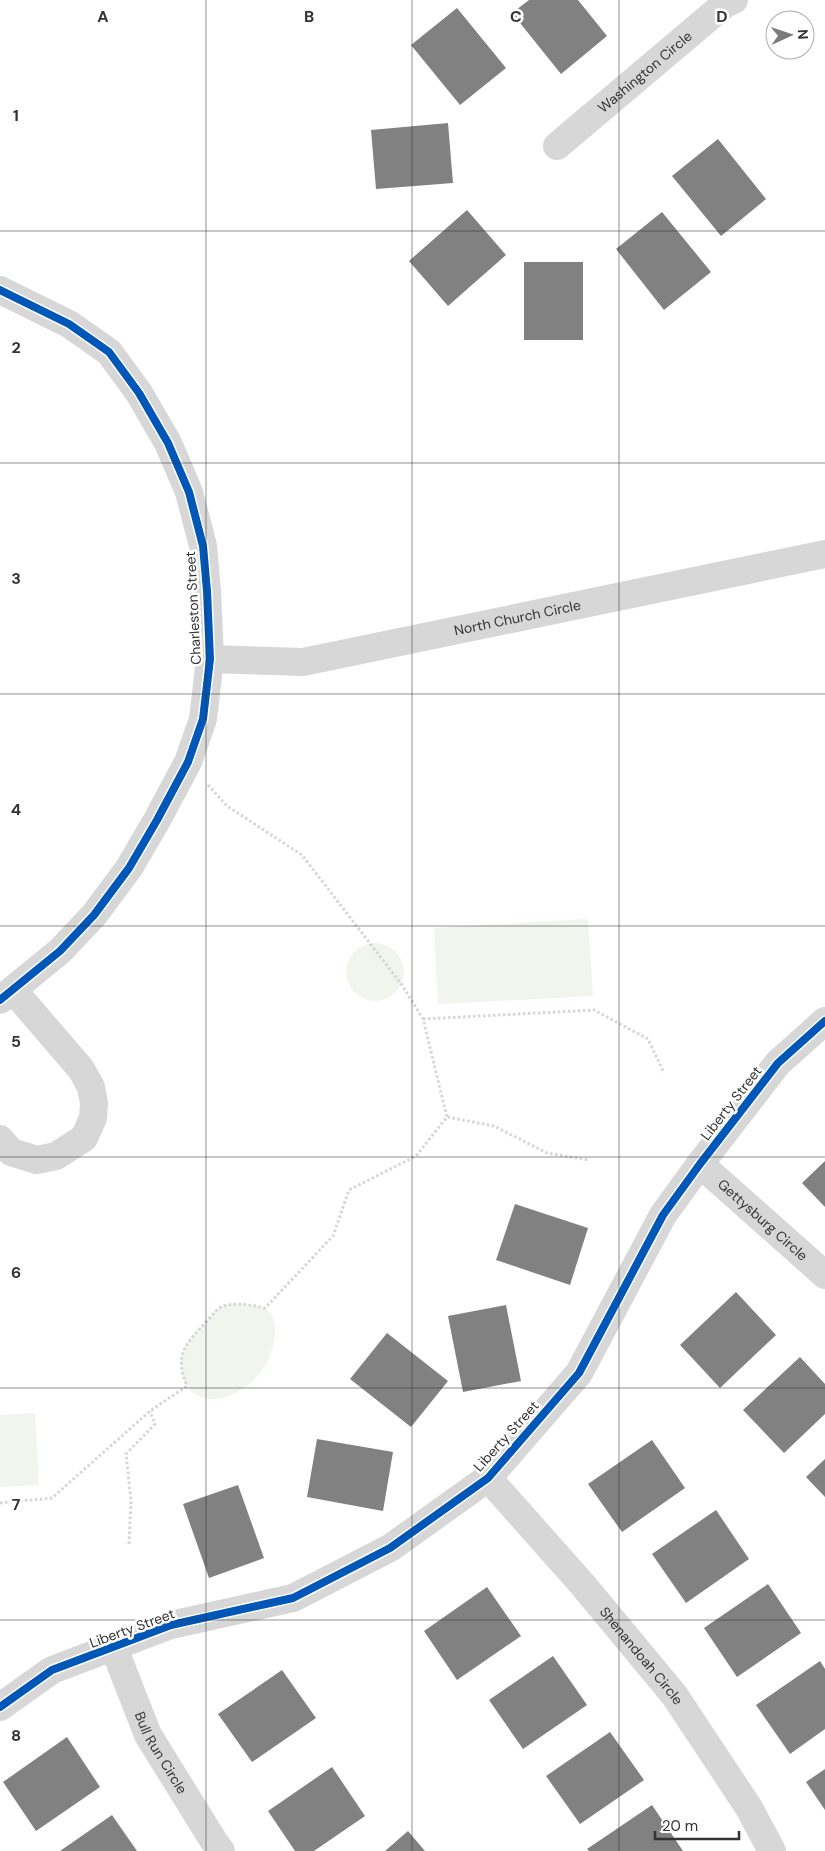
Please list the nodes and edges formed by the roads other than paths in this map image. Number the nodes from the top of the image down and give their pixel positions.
1 (734, 0) edge
2 (557, 146) dead end
3 (0, 290) edge
4 (825, 554) edge
5 (210, 659) junction
6 (6, 995) edge
7 (825, 1020) edge
8 (0, 1139) edge
9 (700, 1164) junction
10 (825, 1275) edge
11 (488, 1478) junction
12 (114, 1648) junction
13 (0, 1707) edge
14 (221, 1851) edge
15 (772, 1851) edge

1 - 2 street, Washington Circle
3 - 5 street, Charleston Street
4 - 5 street, North Church Circle
5 - 6 street, Charleston Street
6 - 8 street
7 - 9 street, Liberty Street
9 - 10 street, Gettysburg Circle
9 - 11 street, Liberty Street
11 - 12 street, Liberty Street
11 - 15 street, Shenandoah Circle
12 - 13 street, Liberty Street
12 - 14 street, Bull Run Circle

